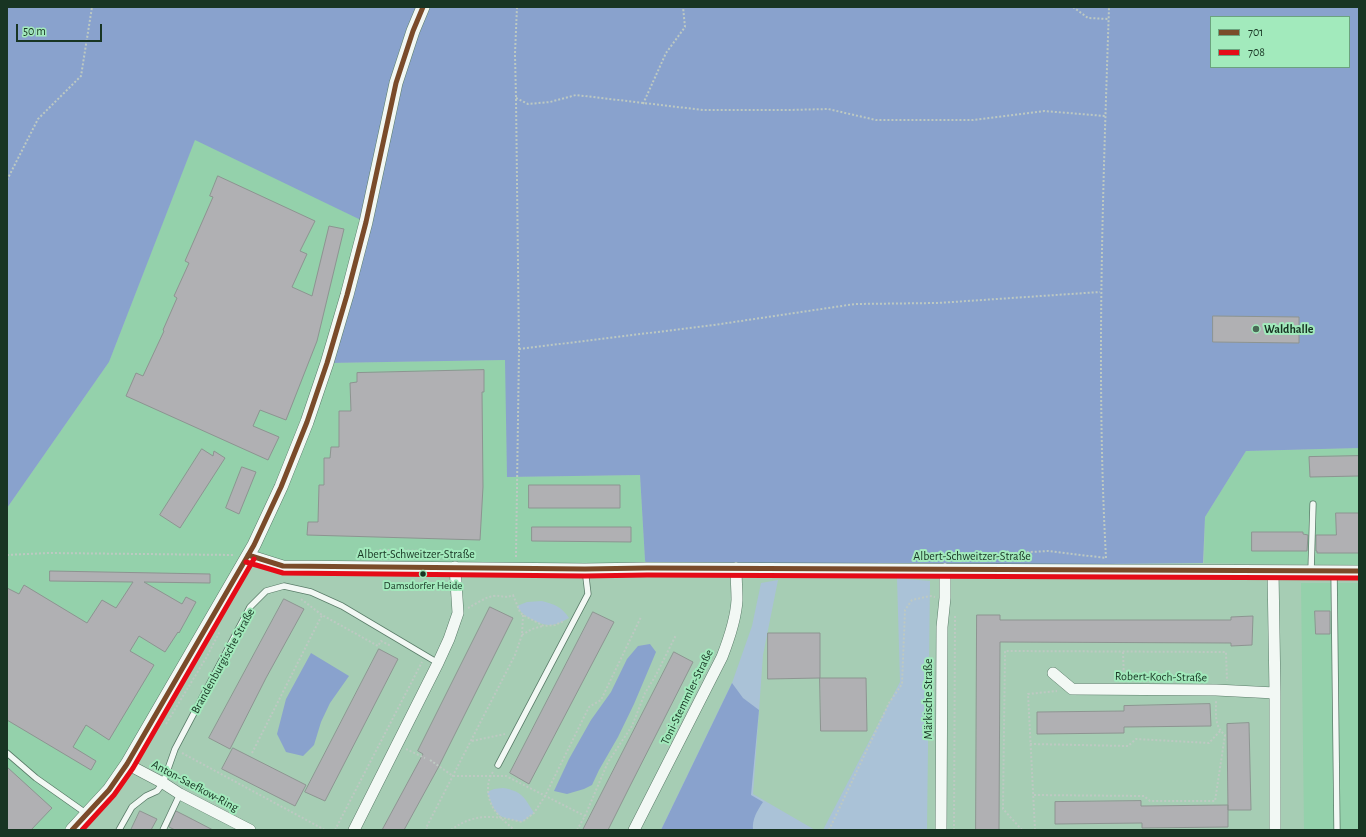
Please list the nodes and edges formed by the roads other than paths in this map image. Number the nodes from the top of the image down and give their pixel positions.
1 (423, 7) edge
2 (1313, 504) dead end
3 (248, 555) junction
4 (455, 567) junction
5 (736, 568) junction
6 (585, 569) junction
7 (945, 569) junction
8 (1273, 571) junction
9 (1311, 571) junction
10 (1334, 571) junction
11 (1359, 571) edge
12 (438, 663) junction
13 (1053, 673) dead end
14 (1275, 693) junction
15 (7, 753) edge
16 (127, 764) junction
17 (498, 765) road end
18 (163, 783) junction
19 (180, 794) junction
20 (87, 814) junction
21 (72, 830) edge
22 (119, 830) edge
23 (163, 830) edge
24 (250, 830) edge
25 (354, 830) edge
26 (634, 830) edge
27 (941, 830) edge
28 (1275, 830) edge
29 (1337, 830) edge

1 - 3 street
2 - 9 lane
3 - 4 street, Albert-Schweitzer-Straße
3 - 16 street
4 - 6 street, Albert-Schweitzer-Straße
4 - 12 street
5 - 6 street, Albert-Schweitzer-Straße
5 - 7 street, Albert-Schweitzer-Straße
5 - 26 street, Toni-Stemmler-Straße
6 - 17 lane
7 - 8 street, Albert-Schweitzer-Straße
7 - 27 street, Märkische Straße
8 - 9 street, Albert-Schweitzer-Straße
8 - 14 street
9 - 10 street, Albert-Schweitzer-Straße
10 - 11 street, Albert-Schweitzer-Straße
10 - 29 lane
12 - 18 lane, Brandenburgische Straße
12 - 25 street
13 - 14 street, Robert-Koch-Straße
14 - 28 street
15 - 20 lane
16 - 18 street, Anton-Saefkow-Ring
16 - 20 street
18 - 19 street, Anton-Saefkow-Ring
18 - 22 lane
19 - 23 lane
19 - 24 street, Anton-Saefkow-Ring
20 - 21 street

